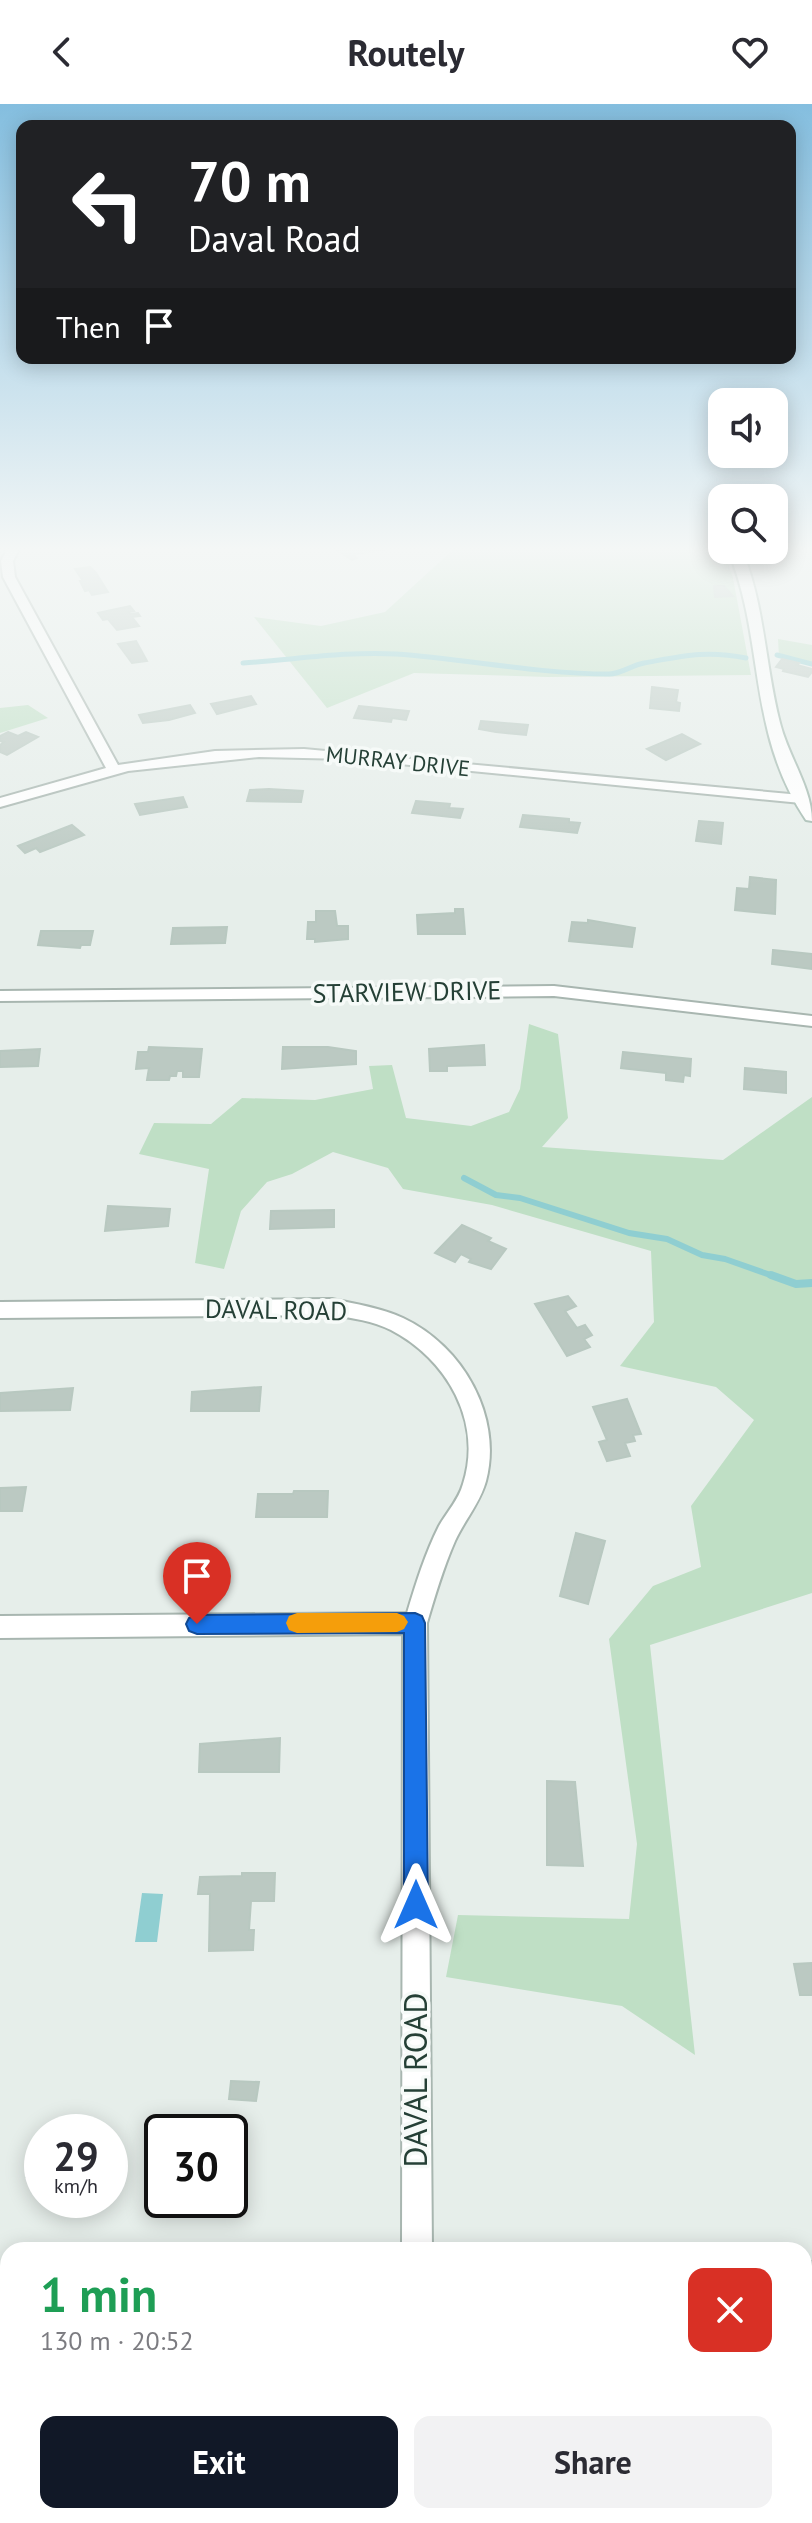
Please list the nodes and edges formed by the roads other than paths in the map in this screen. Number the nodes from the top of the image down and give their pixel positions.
1 (54, 660) edge
2 (762, 660) edge
3 (113, 768) junction
4 (801, 799) junction
5 (0, 803) edge
6 (812, 816) edge
7 (0, 996) edge
8 (812, 1021) edge
9 (0, 1310) edge
10 (415, 1623) junction
11 (0, 1627) edge
12 (417, 2242) edge

1 - 3 street
2 - 4 main road
3 - 4 street, MURRAY DRIVE
3 - 5 street, MURRAY DRIVE
4 - 6 main road
7 - 8 street, STARVIEW DRIVE
9 - 10 street, DAVAL ROAD
10 - 11 street
10 - 12 street, DAVAL ROAD

